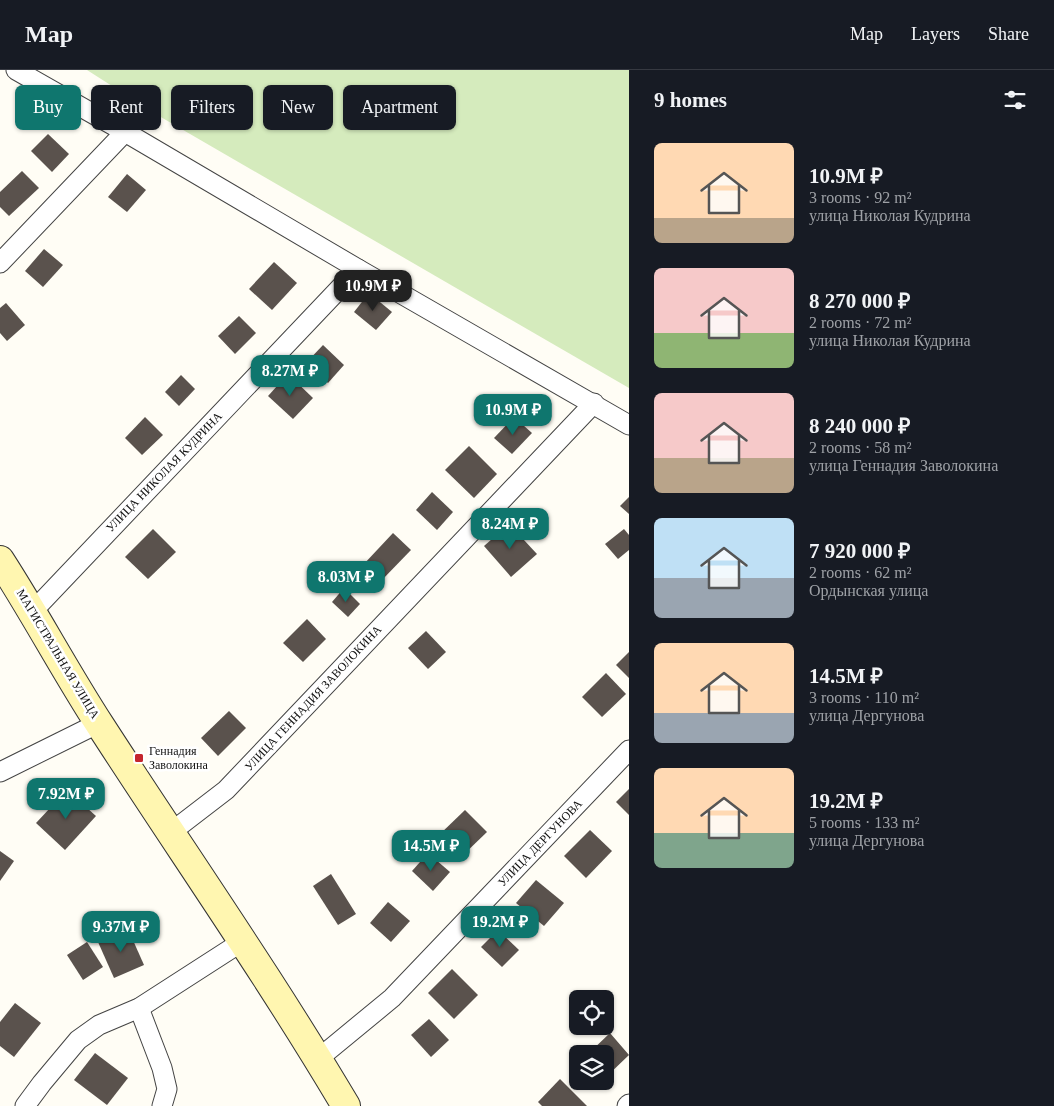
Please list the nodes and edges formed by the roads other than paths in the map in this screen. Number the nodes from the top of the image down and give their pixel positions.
1 (16, 70) edge
2 (125, 132) junction
3 (0, 263) edge
4 (358, 269) junction
5 (594, 403) junction
6 (629, 425) edge
7 (0, 560) edge
8 (33, 611) junction
9 (99, 723) junction
10 (629, 750) edge
11 (0, 772) edge
12 (170, 832) junction
13 (243, 942) junction
14 (139, 1008) junction
15 (318, 1059) junction
16 (25, 1106) edge
17 (162, 1106) edge
18 (346, 1106) edge

1 - 2 street
2 - 3 street
2 - 4 street
4 - 5 street
4 - 8 street, УЛИЦА НИКОЛАЯ КУДРИНА
5 - 6 street
5 - 12 street, УЛИЦА ГЕННАДИЯ ЗАВОЛОКИНА
7 - 8 main road, МАГИСТРАЛЬНАЯ УЛИЦА
8 - 9 main road, МАГИСТРАЛЬНАЯ УЛИЦА
9 - 11 street
9 - 12 main road, МАГИСТРАЛЬНАЯ УЛИЦА
10 - 15 street, УЛИЦА ДЕРГУНОВА
12 - 13 main road, МАГИСТРАЛЬНАЯ УЛИЦА
13 - 14 street
13 - 15 main road, МАГИСТРАЛЬНАЯ УЛИЦА
14 - 16 street
14 - 17 street
15 - 18 main road, МАГИСТРАЛЬНАЯ УЛИЦА

